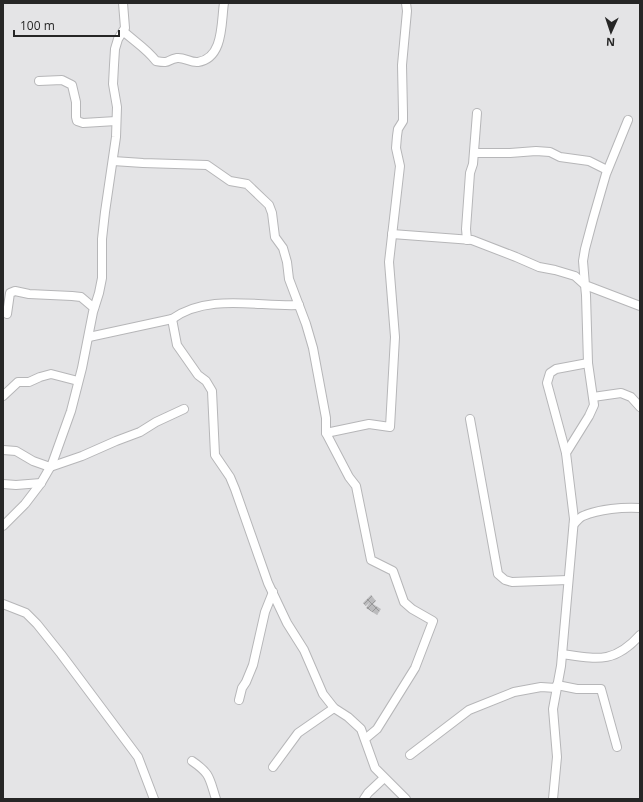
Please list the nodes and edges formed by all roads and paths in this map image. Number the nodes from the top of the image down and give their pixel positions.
1 (123, 3) edge
2 (224, 3) edge
3 (406, 3) edge
4 (123, 31) junction
5 (39, 81) dead end
6 (477, 113) dead end
7 (628, 120) dead end
8 (116, 121) junction
9 (474, 153) junction
10 (113, 161) junction
11 (607, 170) junction
12 (392, 234) junction
13 (466, 240) junction
14 (585, 285) junction
15 (299, 305) junction
16 (640, 306) edge
17 (94, 308) junction
18 (7, 314) dead end
19 (172, 319) junction
20 (89, 337) junction
21 (588, 363) junction
22 (78, 381) junction
23 (3, 396) edge
24 (593, 397) junction
25 (640, 407) edge
26 (184, 409) dead end
27 (470, 419) dead end
28 (326, 433) junction
29 (3, 450) edge
30 (566, 453) junction
31 (50, 467) junction
32 (41, 483) junction
33 (3, 484) edge
34 (640, 508) edge
35 (574, 524) junction
36 (3, 526) edge
37 (568, 580) junction
38 (272, 592) junction
39 (3, 604) edge
40 (640, 635) edge
41 (562, 654) junction
42 (557, 686) junction
43 (239, 700) dead end
44 (334, 708) junction
45 (365, 739) junction
46 (617, 748) dead end
47 (410, 755) dead end
48 (192, 761) dead end
49 (273, 766) dead end
50 (384, 778) junction
51 (154, 799) edge
52 (216, 799) edge
53 (364, 799) edge
54 (406, 799) edge
55 (553, 799) edge

1 - 4 street
2 - 4 street
3 - 12 street
4 - 8 street
5 - 8 street
6 - 9 street
7 - 11 street
8 - 10 street
9 - 11 street
9 - 13 street
10 - 15 street
10 - 17 street
11 - 14 street
12 - 13 street
12 - 28 street
13 - 14 street
14 - 16 street
14 - 21 street
15 - 19 street
15 - 28 street
17 - 18 street
17 - 20 street
19 - 20 street
19 - 38 street
20 - 22 street
21 - 24 street
21 - 30 street
22 - 23 street
22 - 31 street
24 - 25 street
24 - 30 street
26 - 31 street
27 - 37 street
28 - 45 street
29 - 31 street
30 - 35 street
31 - 32 street
32 - 33 street
32 - 36 street
34 - 35 street
35 - 37 street
37 - 41 street
38 - 43 street
38 - 44 street
39 - 51 street
40 - 41 street
41 - 42 street
42 - 46 street
42 - 47 street
42 - 55 street
44 - 45 street
44 - 49 street
45 - 50 street
48 - 52 street
50 - 53 street
50 - 54 street

